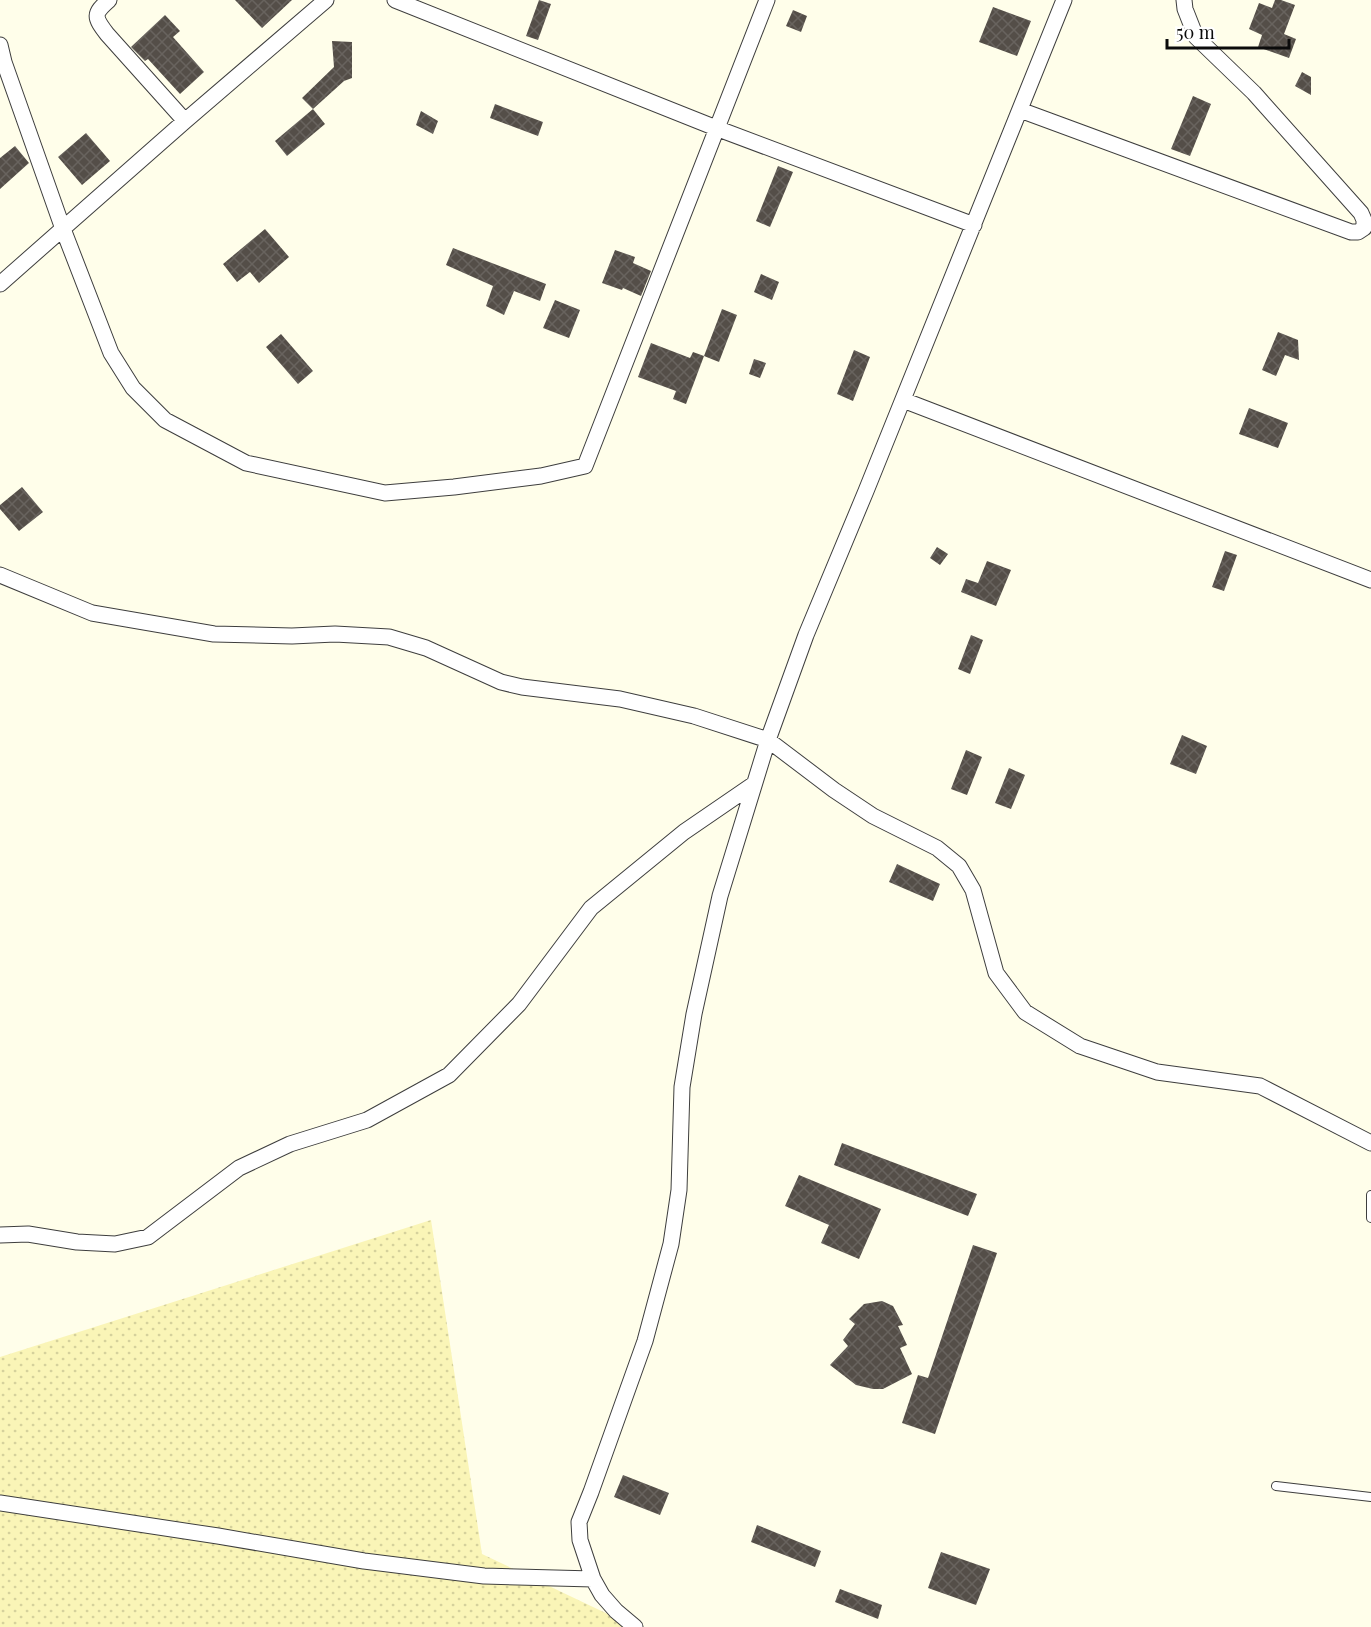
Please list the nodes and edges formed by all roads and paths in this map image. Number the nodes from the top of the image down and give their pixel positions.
1 (109, 0) edge
2 (326, 0) edge
3 (395, 0) edge
4 (1064, 0) edge
5 (1184, 0) edge
6 (765, 1) edge
7 (0, 45) edge
8 (1020, 110) junction
9 (184, 121) junction
10 (716, 128) junction
11 (974, 225) junction
12 (63, 229) junction
13 (0, 284) edge
14 (903, 400) junction
15 (0, 575) edge
16 (1371, 580) edge
17 (768, 740) junction
18 (754, 784) junction
19 (1371, 1143) edge
20 (1371, 1195) edge
21 (1371, 1218) edge
22 (0, 1235) edge
23 (1276, 1486) dead end
24 (1371, 1497) edge
25 (0, 1503) edge
26 (593, 1579) junction
27 (635, 1627) edge

1 - 9 street
2 - 9 street
3 - 10 street
4 - 8 street
5 - 8 street
6 - 10 street
7 - 12 street
8 - 11 street
9 - 12 street
10 - 11 street
10 - 12 street
11 - 14 street
12 - 13 street
14 - 16 street
14 - 17 street
15 - 17 street
17 - 18 street
17 - 19 street
18 - 22 street
18 - 26 street
20 - 21 lane
23 - 24 lane
25 - 26 street
26 - 27 street

